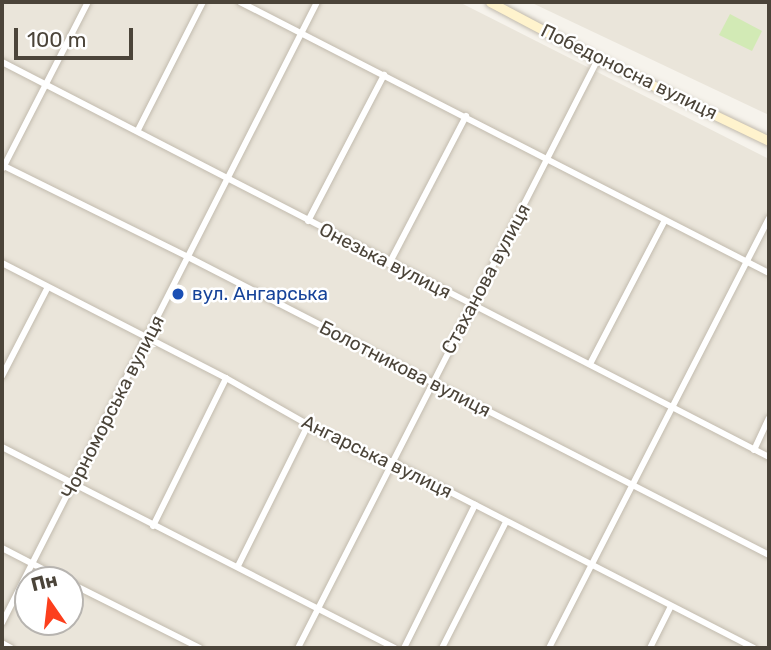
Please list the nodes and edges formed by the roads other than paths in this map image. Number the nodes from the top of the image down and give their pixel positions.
1 (88, 2) edge
2 (203, 2) edge
3 (240, 2) edge
4 (317, 2) edge
5 (490, 2) edge
6 (302, 34) junction
7 (598, 59) junction
8 (2, 62) edge
9 (384, 75) junction
10 (47, 86) junction
11 (466, 116) junction
12 (138, 130) junction
13 (769, 141) edge
14 (548, 160) junction
15 (2, 167) edge
16 (228, 180) junction
17 (769, 218) edge
18 (665, 219) junction
19 (308, 221) junction
20 (188, 257) junction
21 (747, 262) junction
22 (2, 263) edge
23 (389, 264) junction
24 (769, 273) edge
25 (47, 289) junction
26 (473, 306) junction
27 (148, 337) junction
28 (590, 364) junction
29 (2, 376) edge
30 (226, 378) junction
31 (431, 384) junction
32 (673, 406) junction
33 (769, 418) edge
34 (308, 425) junction
35 (2, 447) edge
36 (754, 450) junction
37 (769, 457) edge
38 (390, 461) junction
39 (75, 484) junction
40 (632, 485) junction
41 (475, 505) junction
42 (506, 522) junction
43 (153, 526) junction
44 (2, 548) edge
45 (769, 555) edge
46 (32, 564) junction
47 (36, 566) edge
48 (238, 566) junction
49 (592, 566) junction
50 (84, 590) edge
51 (670, 608) junction
52 (318, 610) junction
53 (2, 623) edge
54 (2, 643) edge
55 (11, 648) edge
56 (200, 648) edge
57 (298, 648) edge
58 (394, 648) edge
59 (404, 648) edge
60 (442, 648) edge
61 (549, 648) edge
62 (650, 648) edge
63 (752, 648) edge

1 - 10 street
2 - 12 street
3 - 6 street
4 - 6 street, Чорноморська вулиця
5 - 7 street, Победоносна вулиця
6 - 9 street
6 - 16 street, Чорноморська вулиця
7 - 13 street, Победоносна вулиця
7 - 14 street, Стаханова вулиця
8 - 10 street, Онезька вулиця
9 - 11 street
9 - 19 street
10 - 12 street, Онезька вулиця
10 - 15 street
11 - 14 street
11 - 23 street
12 - 16 street, Онезька вулиця
14 - 18 street
14 - 26 street, Стаханова вулиця
15 - 20 street, Болотникова вулиця
16 - 19 street, Онезька вулиця
16 - 20 street, Чорноморська вулиця
17 - 21 street
18 - 21 street
18 - 28 street
19 - 23 street, Онезька вулиця
20 - 27 street, Чорноморська вулиця
20 - 31 street, Болотникова вулиця
21 - 24 street
21 - 32 street
22 - 25 street, Ангарська вулиця
23 - 26 street, Онезька вулиця
25 - 27 street, Ангарська вулиця
25 - 29 street
26 - 28 street, Онезька вулиця
26 - 31 street, Стаханова вулиця
27 - 30 street, Ангарська вулиця
27 - 39 street, Чорноморська вулиця
28 - 32 street, Онезька вулиця
30 - 34 street, Ангарська вулиця
30 - 43 street
31 - 38 street, Стаханова вулиця
31 - 40 street, Болотникова вулиця
32 - 36 street, Онезька вулиця
32 - 40 street
33 - 36 street
34 - 38 street, Ангарська вулиця
34 - 48 street
35 - 39 street
36 - 37 street, Онезька вулиця
38 - 41 street, Ангарська вулиця
38 - 52 street, Стаханова вулиця
39 - 43 street
39 - 46 street, Чорноморська вулиця
40 - 45 street, Болотникова вулиця
40 - 49 street
41 - 42 street, Ангарська вулиця
41 - 59 street
42 - 49 street, Ангарська вулиця
42 - 60 street
43 - 48 street
44 - 46 street
46 - 47 street
46 - 53 street, Чорноморська вулиця
48 - 52 street
49 - 51 street, Ангарська вулиця
49 - 61 street
50 - 56 street
51 - 62 street
51 - 63 street, Ангарська вулиця
52 - 57 street, Стаханова вулиця
52 - 58 street
54 - 55 street

